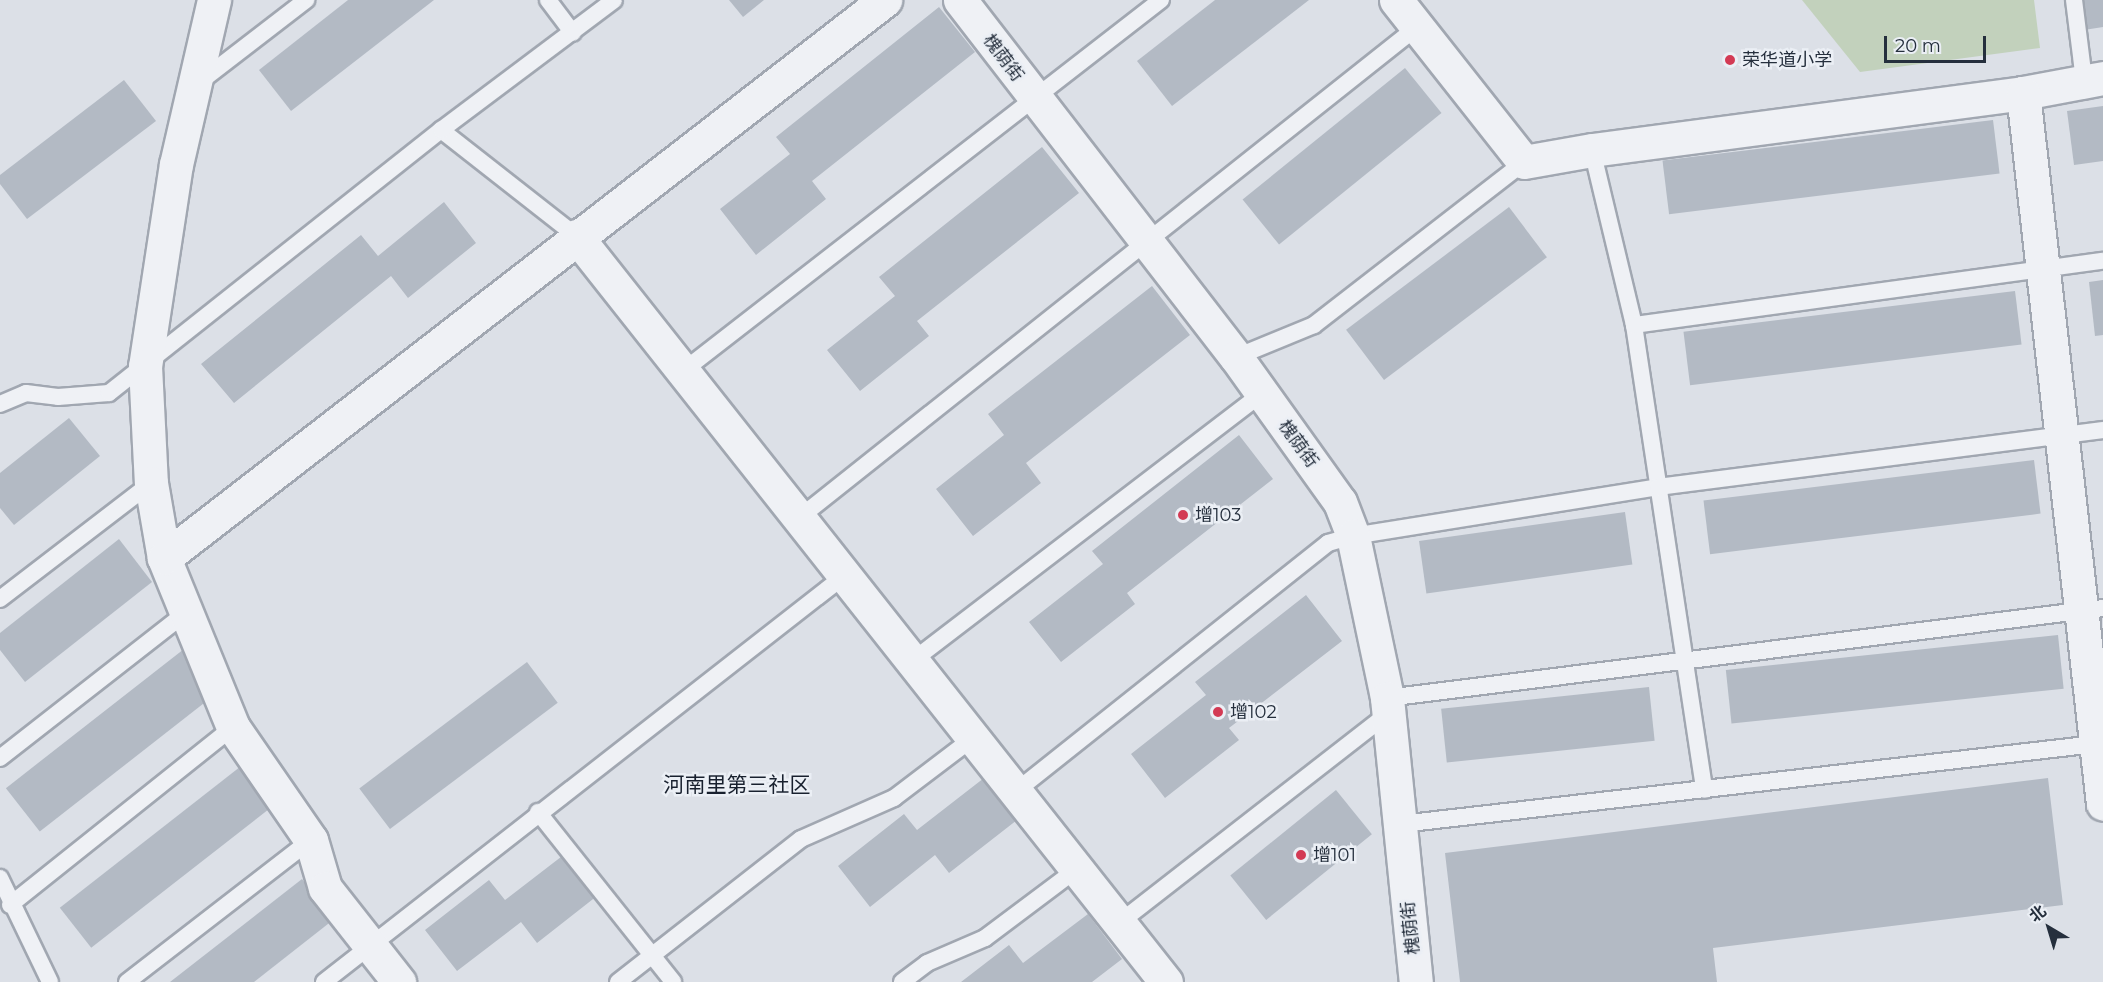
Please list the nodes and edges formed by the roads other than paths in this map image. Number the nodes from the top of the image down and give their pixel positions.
1 (214, 0) edge
2 (306, 0) edge
3 (548, 0) edge
4 (614, 0) edge
5 (885, 0) edge
6 (960, 0) edge
7 (1161, 0) edge
8 (1396, 0) edge
9 (2074, 0) edge
10 (1417, 27) junction
11 (573, 33) junction
12 (2094, 80) edge
13 (193, 88) junction
14 (2023, 93) junction
15 (1033, 99) junction
16 (441, 130) junction
17 (1592, 150) junction
18 (1524, 162) junction
19 (576, 236) junction
20 (1147, 243) junction
21 (2103, 261) edge
22 (2043, 270) junction
23 (1634, 325) junction
24 (1236, 357) junction
25 (145, 366) junction
26 (683, 371) junction
27 (1261, 394) junction
28 (0, 404) edge
29 (2103, 430) edge
30 (2062, 435) junction
31 (151, 483) junction
32 (1658, 487) junction
33 (799, 518) junction
34 (1353, 536) junction
35 (164, 558) junction
36 (844, 576) junction
37 (0, 599) edge
38 (2092, 609) edge
39 (187, 612) junction
40 (912, 661) junction
41 (1684, 661) junction
42 (1388, 706) junction
43 (233, 727) junction
44 (2098, 731) edge
45 (973, 738) junction
46 (0, 758) edge
47 (1704, 790) junction
48 (1015, 792) junction
49 (2103, 804) edge
50 (538, 812) junction
51 (1401, 824) junction
52 (311, 840) junction
53 (1077, 869) junction
54 (0, 878) edge
55 (10, 905) junction
56 (1119, 923) junction
57 (369, 945) junction
58 (653, 956) junction
59 (50, 982) edge
60 (127, 982) edge
61 (324, 982) edge
62 (399, 982) edge
63 (618, 982) edge
64 (673, 982) edge
65 (902, 982) edge
66 (1166, 982) edge
67 (1416, 982) edge

1 - 13 street
2 - 13 lane
3 - 11 lane
4 - 11 lane
5 - 19 street
6 - 15 street, 槐荫街
7 - 15 lane
8 - 10 street
9 - 12 lane
10 - 18 street
10 - 20 lane
11 - 16 lane
12 - 14 street
13 - 25 street
14 - 17 street
14 - 22 street
15 - 20 street, 槐荫街
15 - 26 lane
16 - 19 lane
16 - 25 lane
17 - 18 street
17 - 23 lane
18 - 24 lane
19 - 26 street
19 - 35 street
20 - 24 street, 槐荫街
20 - 33 lane
21 - 22 lane
22 - 23 lane
22 - 30 street
23 - 32 lane
24 - 27 street, 槐荫街
25 - 28 lane
25 - 31 street
26 - 33 street
27 - 34 street, 槐荫街
27 - 40 lane
29 - 30 lane
30 - 32 lane
30 - 38 street
31 - 35 street
31 - 37 lane
32 - 34 lane
32 - 41 lane
33 - 36 street
34 - 42 street, 槐荫街
34 - 48 lane
35 - 39 street
36 - 40 street
36 - 50 lane
38 - 41 lane
38 - 44 street
39 - 43 street
39 - 46 lane
40 - 45 street
41 - 42 lane
41 - 47 lane
42 - 51 street, 槐荫街
42 - 56 lane
43 - 52 street
43 - 55 lane
44 - 47 lane
44 - 49 street
45 - 48 street
45 - 58 lane
47 - 51 lane
48 - 53 street
50 - 57 lane
50 - 58 lane
51 - 67 street, 槐荫街
52 - 57 street
52 - 60 lane
53 - 56 street
53 - 65 lane
54 - 55 lane
55 - 59 lane
56 - 66 street
57 - 61 lane
57 - 62 street
58 - 63 lane
58 - 64 lane

